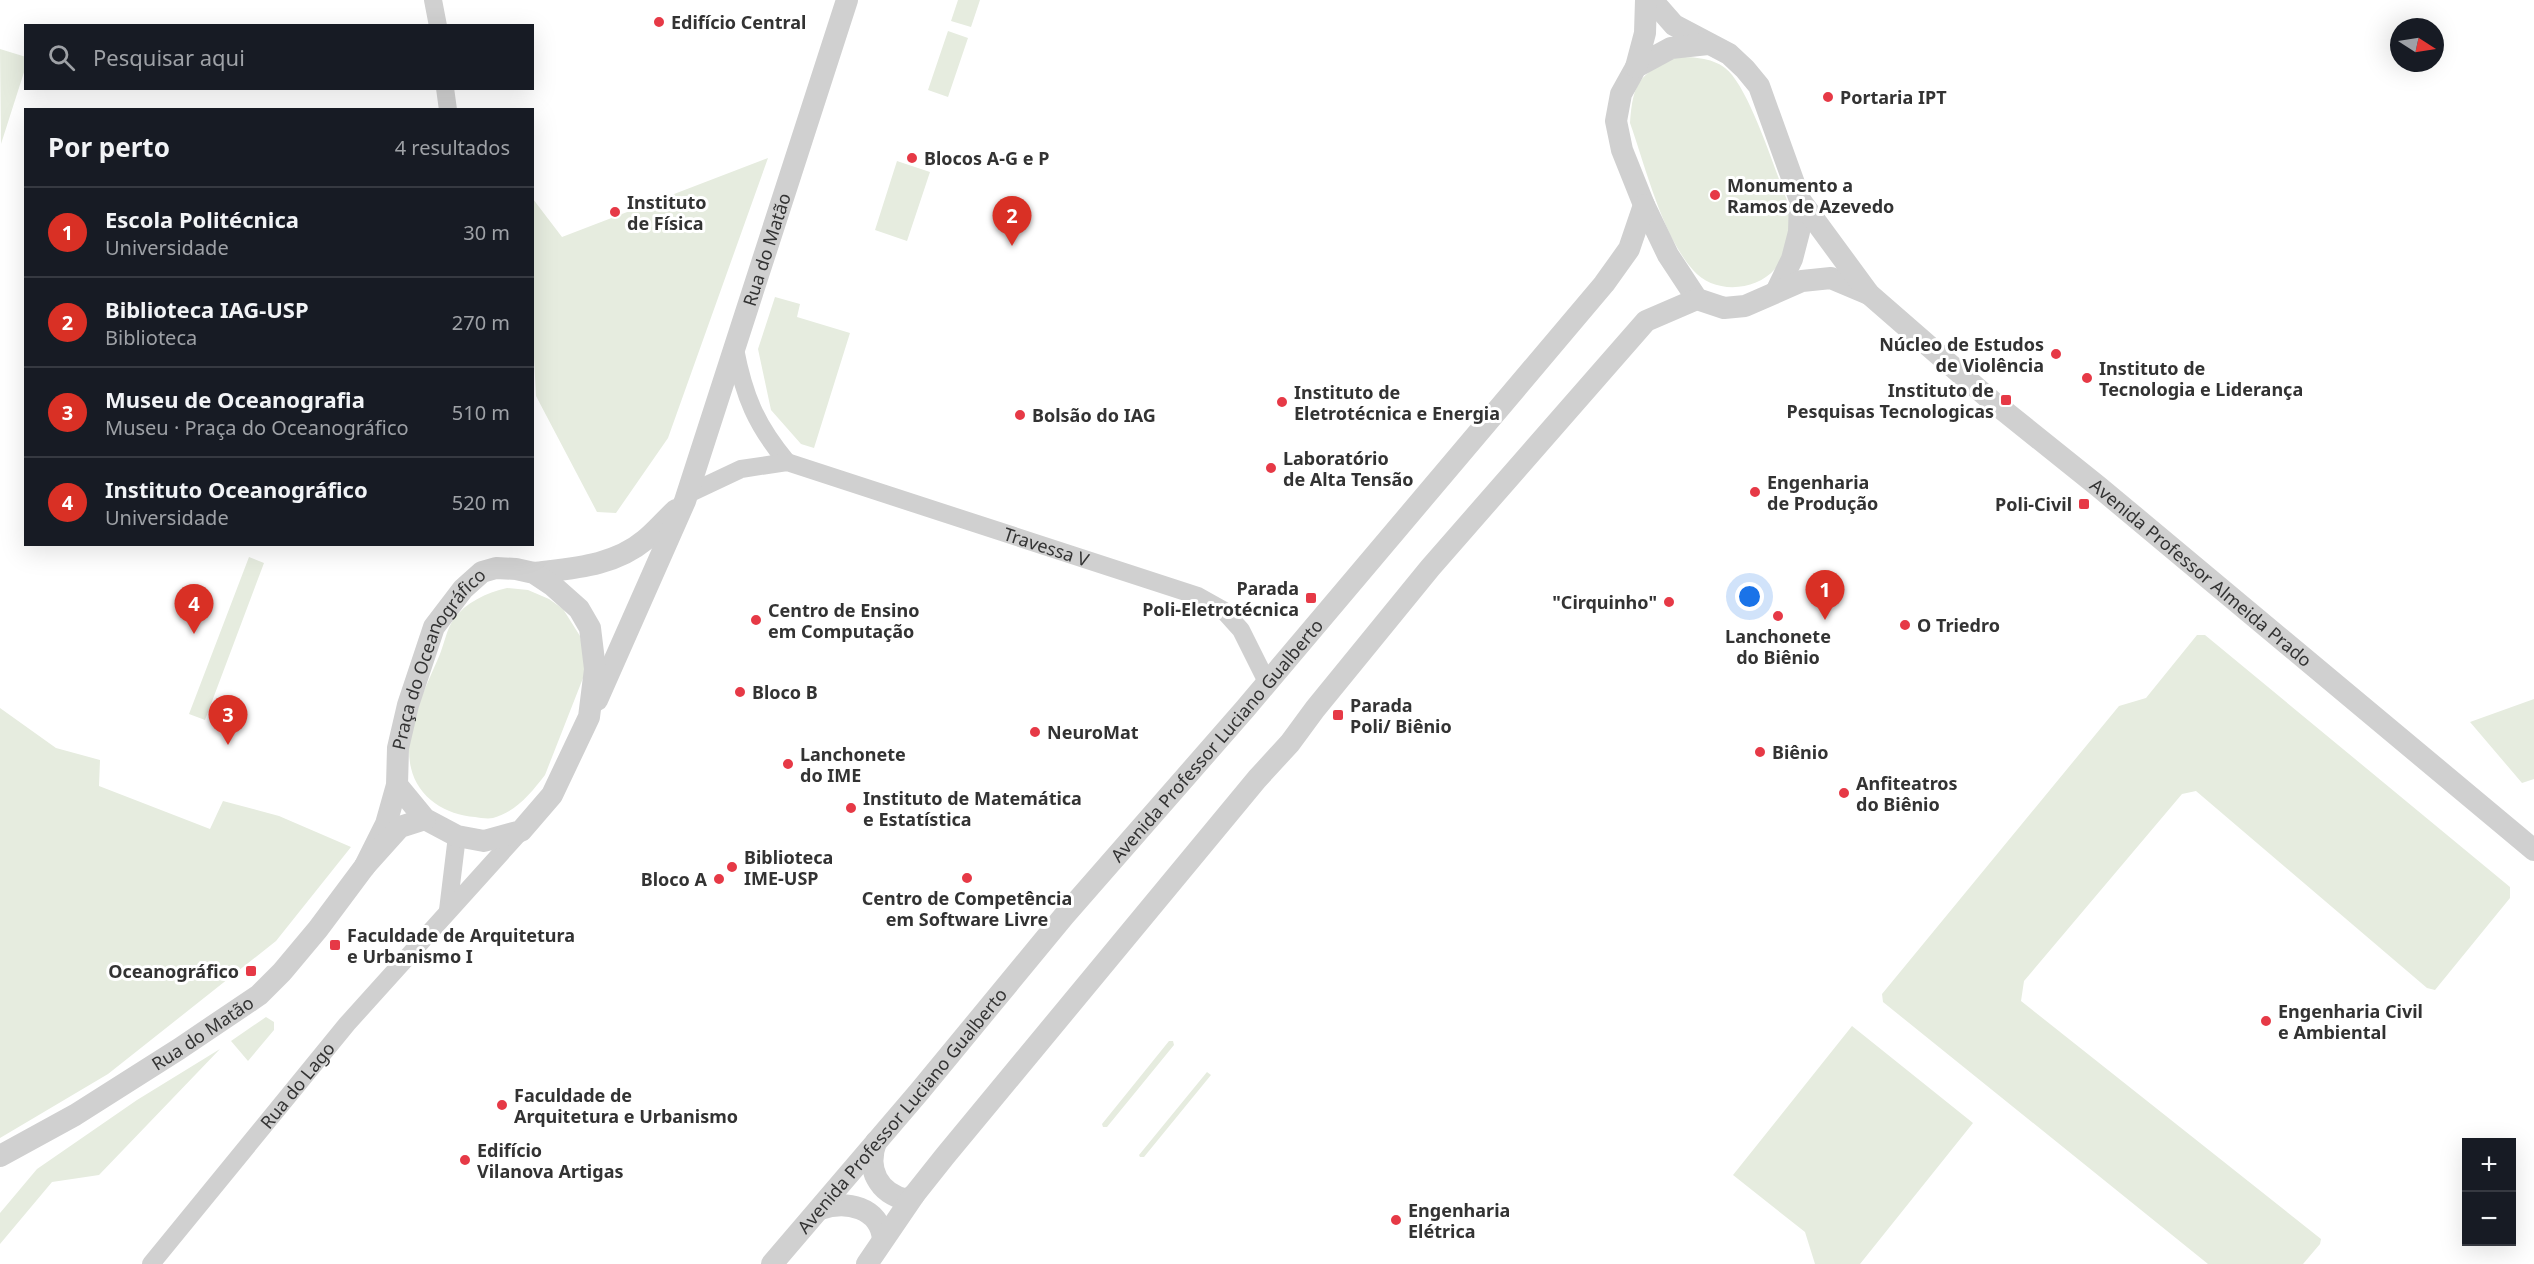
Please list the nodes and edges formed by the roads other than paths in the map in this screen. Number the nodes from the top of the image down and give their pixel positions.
1 (433, 0) edge
2 (847, 0) edge
3 (1646, 0) edge
4 (1652, 0) edge
5 (438, 24) edge
6 (1708, 44) junction
7 (1636, 68) junction
8 (446, 90) edge
9 (448, 108) edge
10 (1800, 200) junction
11 (1644, 205) junction
12 (1777, 290) junction
13 (1869, 294) junction
14 (1696, 299) junction
15 (735, 349) junction
16 (787, 462) junction
17 (687, 497) junction
18 (534, 573) junction
19 (1267, 682) junction
20 (589, 717) junction
21 (397, 784) junction
22 (425, 819) junction
23 (521, 831) junction
24 (457, 836) junction
25 (2534, 850) edge
26 (365, 866) junction
27 (448, 910) junction
28 (876, 1142) junction
29 (0, 1156) edge
30 (914, 1195) junction
31 (820, 1209) junction
32 (883, 1239) junction
33 (151, 1264) edge
34 (772, 1264) edge
35 (867, 1264) edge

1 - 5 street
2 - 15 street, Rua do Matão
3 - 7 street
4 - 6 street
6 - 7 street
6 - 10 street
7 - 11 street
8 - 9 street
10 - 12 street
10 - 13 street, Avenida Professor Almeida Prado
11 - 14 street
11 - 19 street, Avenida Professor Luciano Gualberto
12 - 13 street, Avenida Professor Almeida Prado
12 - 14 street, Avenida Professor Almeida Prado
13 - 25 street, Avenida Professor Almeida Prado
14 - 30 street
15 - 16 street
15 - 17 street, Rua do Matão
16 - 17 street, Travessa V
16 - 19 street, Travessa V
17 - 18 street, Rua do Matão
17 - 20 street, Rua do Matão
18 - 20 street, Praça do Oceanográfico
18 - 21 street, Praça do Oceanográfico
19 - 28 street, Avenida Professor Luciano Gualberto
20 - 23 street, Praça do Oceanográfico
21 - 22 street
21 - 26 street, Rua do Matão
22 - 24 street
22 - 26 street, Rua do Matão
23 - 24 street
23 - 27 street, Rua do Lago
24 - 27 street
26 - 29 street, Rua do Matão
27 - 33 street, Rua do Lago
28 - 30 street
28 - 31 street, Avenida Professor Luciano Gualberto
30 - 32 street
31 - 32 street
31 - 34 street, Avenida Professor Luciano Gualberto
32 - 35 street

